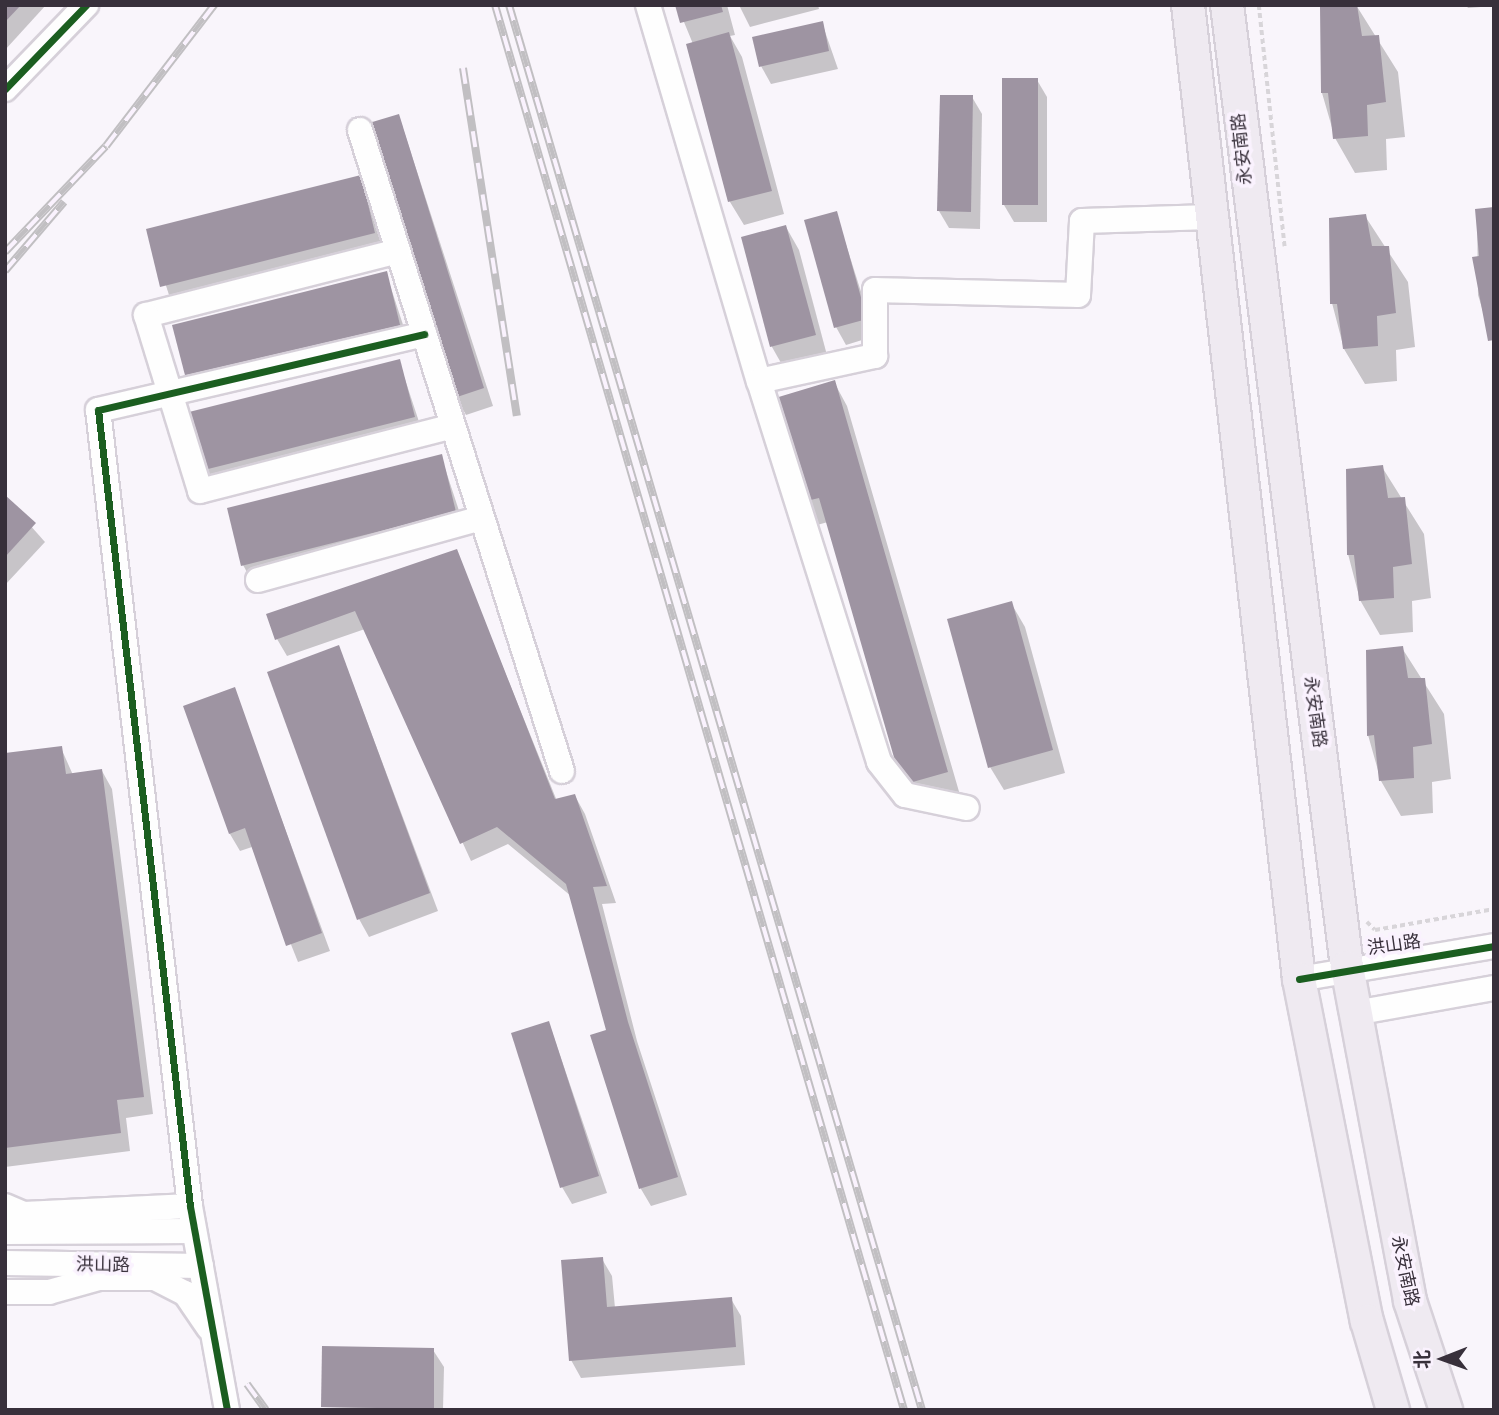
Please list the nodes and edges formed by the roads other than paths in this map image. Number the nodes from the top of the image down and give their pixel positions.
1 (86, 5) edge
2 (648, 5) edge
3 (1188, 5) edge
4 (1227, 5) edge
5 (5, 89) edge
6 (360, 130) dead end
7 (1211, 217) junction
8 (398, 251) junction
9 (424, 334) junction
10 (759, 381) junction
11 (169, 393) junction
12 (453, 426) junction
13 (482, 518) junction
14 (258, 580) dead end
15 (562, 771) dead end
16 (967, 808) dead end
17 (1494, 946) edge
18 (1347, 967) junction
19 (1299, 979) junction
20 (1494, 988) edge
21 (1355, 1013) junction
22 (5, 1206) edge
23 (190, 1206) junction
24 (194, 1231) junction
25 (5, 1232) edge
26 (5, 1263) edge
27 (201, 1266) junction
28 (5, 1292) edge
29 (214, 1335) junction
30 (1444, 1406) edge
31 (227, 1410) edge
32 (1393, 1410) edge

1 - 5 street
2 - 10 street
3 - 7 main road
4 - 18 main road, 永安南路
6 - 8 street
7 - 10 street
7 - 19 main road
8 - 9 street
8 - 11 street
9 - 11 street
9 - 12 street
10 - 16 street
11 - 12 street
11 - 23 street
12 - 13 street
13 - 14 street
13 - 15 street
17 - 18 street, 洪山路
18 - 19 street, 洪山路
18 - 21 main road, 永安南路
19 - 32 main road
20 - 21 street
21 - 30 main road, 永安南路
22 - 23 street
23 - 24 street
24 - 25 street, 洪山路
24 - 27 street
26 - 27 street, 洪山路
27 - 29 street
28 - 29 street
29 - 31 street

